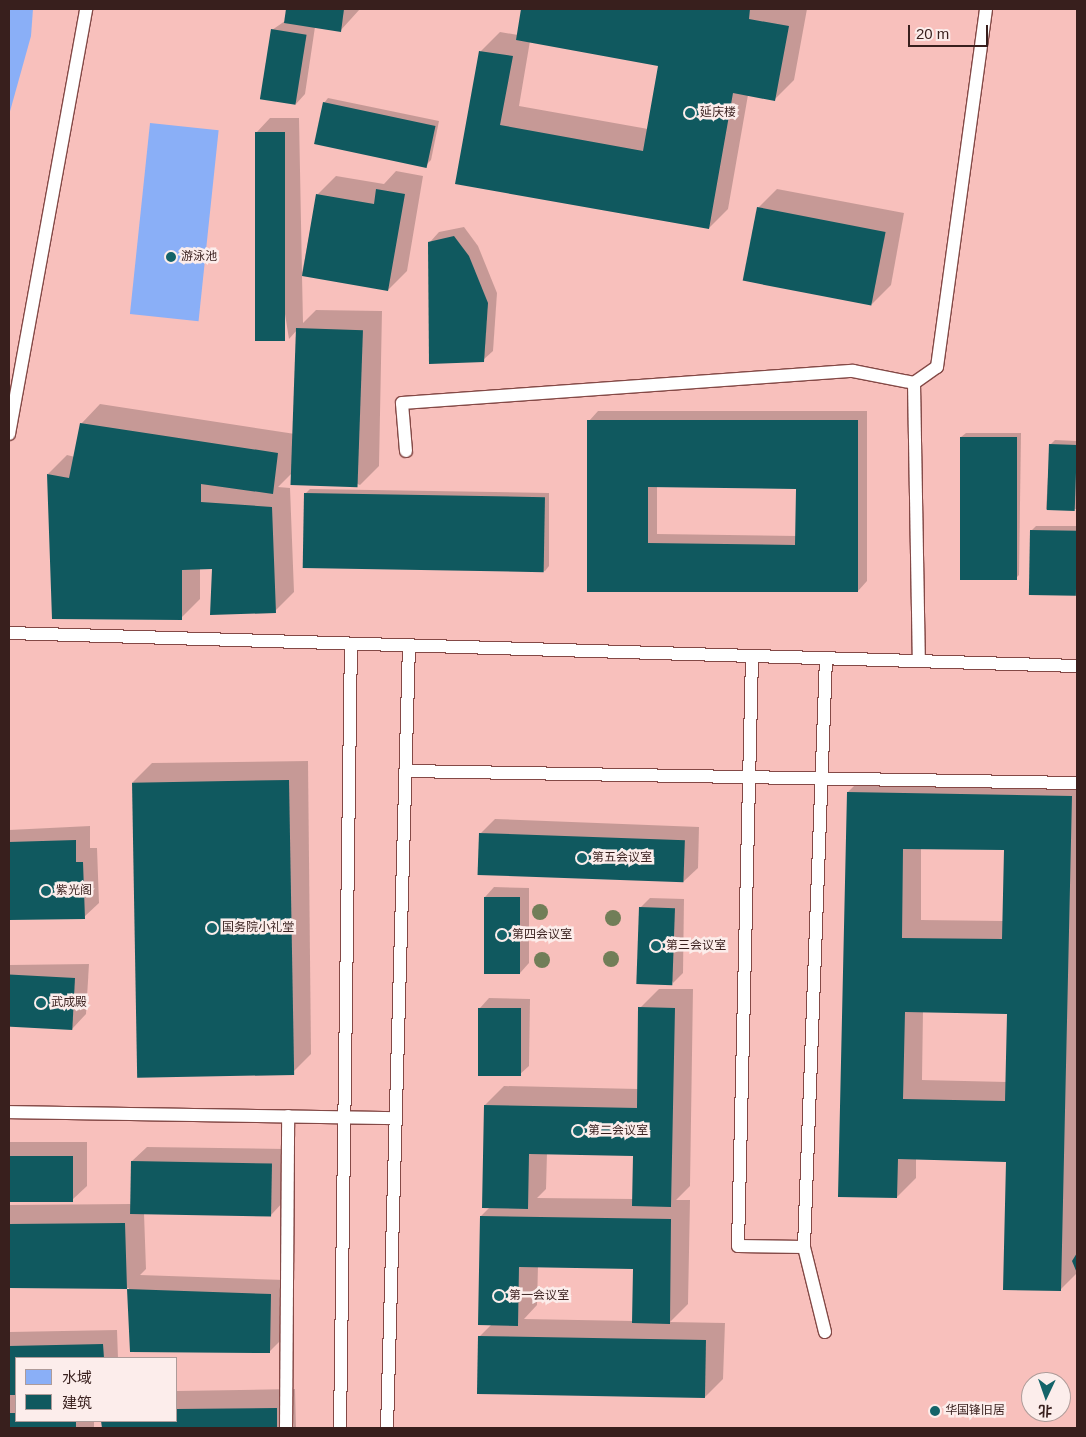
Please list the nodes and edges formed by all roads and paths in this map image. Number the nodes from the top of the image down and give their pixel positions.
1 (86, 9) edge
2 (986, 9) edge
3 (914, 383) junction
4 (9, 434) edge
5 (406, 451) dead end
6 (9, 633) edge
7 (351, 644) junction
8 (409, 645) junction
9 (752, 656) junction
10 (826, 658) junction
11 (919, 662) junction
12 (1077, 666) edge
13 (407, 771) junction
14 (750, 777) junction
15 (822, 779) junction
16 (1077, 783) edge
17 (9, 1112) edge
18 (288, 1116) junction
19 (344, 1117) junction
20 (394, 1118) junction
21 (804, 1247) junction
22 (825, 1332) dead end
23 (286, 1428) edge
24 (340, 1428) edge
25 (387, 1428) edge

1 - 4 lane
2 - 3 lane
3 - 5 lane
3 - 11 lane
6 - 7 lane
7 - 8 lane
7 - 19 lane
8 - 9 lane
8 - 13 lane
9 - 10 lane
9 - 14 lane
10 - 11 lane
10 - 15 lane
11 - 12 lane
13 - 14 lane
13 - 20 lane
14 - 15 lane
14 - 21 lane
15 - 16 lane
15 - 21 lane
17 - 18 lane
18 - 19 lane
18 - 23 lane
19 - 20 lane
19 - 24 lane
20 - 25 lane
21 - 22 lane

